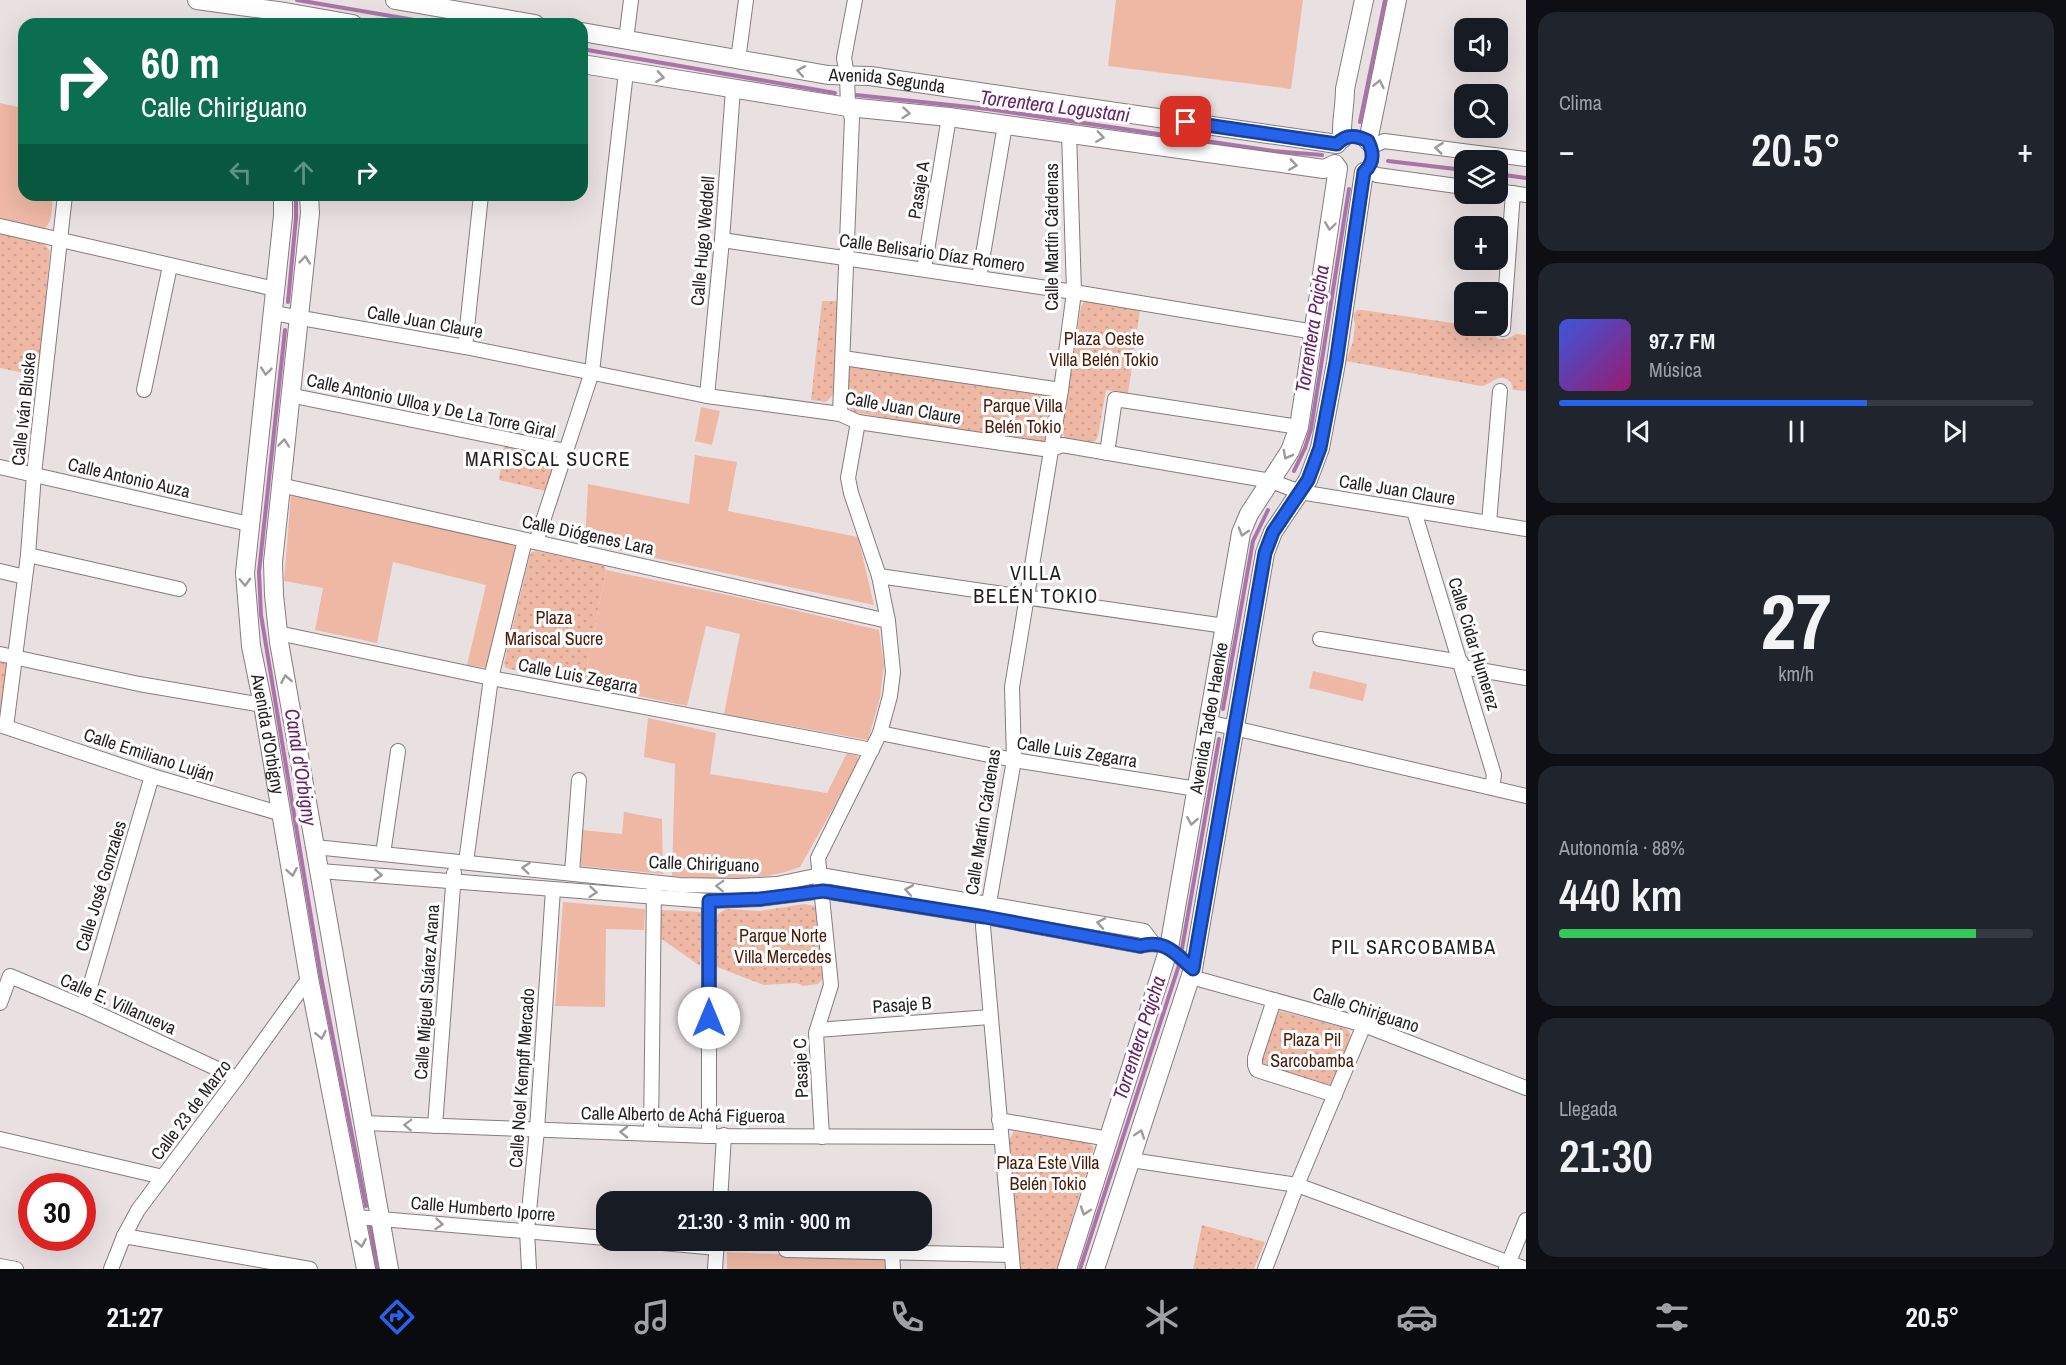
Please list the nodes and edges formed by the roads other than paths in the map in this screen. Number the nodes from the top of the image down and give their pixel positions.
1 (197, 0) edge
2 (395, 0) edge
3 (631, 0) edge
4 (746, 0) edge
5 (855, 0) edge
6 (1364, 0) edge
7 (1373, 0) edge
8 (1397, 0) edge
9 (252, 11) edge
10 (286, 12) edge
11 (319, 18) edge
12 (500, 18) edge
13 (588, 33) edge
14 (626, 40) junction
15 (738, 60) junction
16 (588, 65) edge
17 (626, 72) junction
18 (847, 75) junction
19 (733, 88) junction
20 (1345, 102) junction
21 (848, 107) junction
22 (949, 117) junction
23 (1005, 125) junction
24 (1069, 132) junction
25 (1339, 142) junction
26 (1369, 144) junction
27 (1526, 159) edge
28 (1336, 166) junction
29 (1366, 171) junction
30 (1454, 186) edge
31 (1520, 194) edge
32 (64, 201) edge
33 (283, 201) edge
34 (309, 201) edge
35 (480, 201) edge
36 (0, 226) edge
37 (60, 240) junction
38 (722, 240) junction
39 (846, 258) junction
40 (170, 266) junction
41 (924, 269) junction
42 (979, 278) junction
43 (275, 289) junction
44 (1508, 289) edge
45 (1074, 292) junction
46 (273, 313) junction
47 (298, 318) junction
48 (1315, 332) junction
49 (465, 347) junction
50 (843, 358) junction
51 (592, 372) junction
52 (144, 390) dead end
53 (1061, 390) junction
54 (1500, 391) dead end
55 (289, 395) junction
56 (707, 396) junction
57 (840, 414) junction
58 (858, 422) junction
59 (1299, 426) junction
60 (1050, 450) junction
61 (566, 451) junction
62 (1107, 453) junction
63 (0, 467) edge
64 (34, 474) junction
65 (1271, 481) junction
66 (280, 485) junction
67 (1299, 492) junction
68 (1414, 511) junction
69 (1489, 523) junction
70 (249, 524) junction
71 (1526, 529) edge
72 (531, 541) junction
73 (28, 555) junction
74 (0, 572) edge
75 (25, 576) junction
76 (879, 576) junction
77 (179, 589) dead end
78 (1026, 597) junction
79 (888, 621) junction
80 (1224, 626) junction
81 (278, 633) junction
82 (1320, 639) dead end
83 (0, 654) edge
84 (15, 657) junction
85 (1462, 664) junction
86 (491, 678) junction
87 (1526, 678) edge
88 (263, 705) junction
89 (1208, 722) junction
90 (3, 726) edge
91 (1234, 728) junction
92 (880, 733) junction
93 (872, 750) junction
94 (398, 752) dead end
95 (1014, 760) junction
96 (152, 776) junction
97 (579, 780) dead end
98 (1492, 788) junction
99 (1197, 789) junction
100 (1526, 796) edge
101 (282, 814) junction
102 (315, 848) junction
103 (383, 854) junction
104 (461, 861) junction
105 (320, 871) junction
106 (572, 873) junction
107 (820, 875) junction
108 (454, 881) junction
109 (654, 881) junction
110 (554, 889) junction
111 (823, 891) junction
112 (654, 898) junction
113 (709, 901) junction
114 (987, 910) junction
115 (1178, 959) junction
116 (309, 978) junction
117 (1274, 1000) junction
118 (0, 1003) edge
119 (84, 1007) junction
120 (990, 1017) junction
121 (1364, 1026) junction
122 (817, 1030) junction
123 (237, 1078) junction
124 (1526, 1088) edge
125 (1335, 1095) junction
126 (999, 1120) junction
127 (364, 1123) junction
128 (435, 1126) junction
129 (537, 1130) junction
130 (651, 1133) junction
131 (724, 1135) junction
132 (709, 1136) junction
133 (822, 1137) junction
134 (1001, 1137) junction
135 (0, 1139) edge
136 (1109, 1139) junction
137 (1131, 1160) junction
138 (163, 1177) junction
139 (1297, 1185) junction
140 (721, 1191) edge
141 (357, 1217) junction
142 (381, 1219) junction
143 (1526, 1220) edge
144 (527, 1231) junction
145 (124, 1236) junction
146 (596, 1237) edge
147 (717, 1251) edge
148 (821, 1251) edge
149 (892, 1253) junction
150 (1012, 1262) edge
151 (256, 1264) edge
152 (0, 1266) edge
153 (1507, 1266) edge
154 (16, 1269) edge
155 (111, 1269) edge
156 (310, 1269) edge
157 (366, 1269) edge
158 (389, 1269) edge
159 (529, 1269) edge
160 (716, 1269) edge
161 (893, 1269) edge
162 (1067, 1269) edge
163 (1095, 1269) edge
164 (1265, 1269) edge
165 (1526, 1269) edge

1 - 9 main road
2 - 12 main road
3 - 14 street
4 - 15 street
5 - 18 street
6 - 20 main road
7 - 20 main road
26 -> 8 main road
9 - 10 main road
10 - 11 main road
13 - 14 main road, Avenida Segunda
14 - 15 main road, Avenida Segunda
18 -> 15 main road, Avenida Segunda
16 - 17 main road, Avenida Segunda
17 -> 19 main road, Avenida Segunda
17 - 51 street
18 - 21 street
18 - 25 main road, Avenida Segunda
19 - 21 main road, Avenida Segunda
19 - 38 street, Calle Hugo Weddell
20 - 25 main road
21 -> 22 main road, Avenida Segunda
21 - 39 street
22 - 23 main road, Avenida Segunda
22 - 41 street, Pasaje A
23 - 24 main road, Avenida Segunda
23 - 42 street
24 -> 28 main road, Avenida Segunda
24 - 45 street, Calle Martín Cárdenas
25 - 26 main road
25 - 28 main road
27 -> 26 street
26 - 29 main road
28 - 29 main road
28 -> 48 main road, Avenida Tadeo Haenke
29 - 30 street
29 - 67 main road, Avenida Tadeo Haenke
31 - 44 street
32 - 37 street, Calle Iván Bluske
33 - 43 main road, Avenida d'Orbigny
47 -> 34 main road, Avenida d'Orbigny
35 - 49 street
36 - 37 street
37 - 40 street
37 - 64 street, Calle Iván Bluske
38 - 39 street, Calle Belisario Díaz Romero
38 - 56 street, Calle Hugo Weddell
39 - 41 street, Calle Belisario Díaz Romero
39 - 50 street
40 - 43 street
40 - 52 street
41 - 42 street, Calle Belisario Díaz Romero
42 - 45 street, Calle Belisario Díaz Romero
43 - 46 main road, Avenida d'Orbigny
45 - 48 street, Calle Belisario Díaz Romero
45 - 53 street, Calle Martín Cárdenas
46 - 47 street, Calle Juan Claure
46 -> 70 main road, Avenida d'Orbigny
47 - 49 street, Calle Juan Claure
47 - 55 main road, Avenida d'Orbigny
48 - 59 main road, Avenida Tadeo Haenke
49 - 51 street, Calle Juan Claure
50 - 53 street
50 - 57 street
51 - 56 street, Calle Juan Claure
51 - 61 street
53 - 60 street, Calle Martín Cárdenas
54 - 69 street
55 - 61 street, Calle Antonio Ulloa y De La Torre Giral
66 -> 55 main road, Avenida d'Orbigny
56 - 57 street, Calle Juan Claure
57 - 58 street, Calle Juan Claure
58 - 60 street, Calle Juan Claure
58 - 76 street, Pasaje C
59 - 62 street
59 -> 65 main road, Avenida Tadeo Haenke
60 - 62 street, Calle Juan Claure
60 - 78 street, Calle Martín Cárdenas
61 - 72 street
62 - 65 street, Calle Juan Claure
63 - 64 street, Calle Antonio Auza
64 - 70 street, Calle Antonio Auza
64 - 73 street, Calle Iván Bluske
65 - 67 street, Calle Juan Claure
65 -> 80 main road, Avenida Tadeo Haenke
66 - 72 street, Calle Diógenes Lara
66 - 81 main road, Avenida d'Orbigny
67 - 68 street, Calle Juan Claure
67 - 91 main road, Avenida Tadeo Haenke
68 - 69 street, Calle Juan Claure
68 - 85 street, Calle Cidar Humerez
69 - 71 street, Calle Juan Claure
70 -> 88 main road, Avenida d'Orbigny
72 - 79 street, Calle Diógenes Lara
72 - 86 street
73 - 75 street, Calle Iván Bluske
73 - 77 street
74 - 75 street
75 - 84 street, Calle Iván Bluske
76 - 78 street
76 - 79 street, Pasaje C
78 - 80 street
78 - 95 street, Calle Martín Cárdenas
79 - 92 street, Pasaje C
80 - 89 main road, Avenida Tadeo Haenke
81 - 86 street, Calle Luis Zegarra
102 -> 81 main road, Avenida d'Orbigny
82 - 85 street
83 - 84 street
84 - 88 street
84 - 90 street, Calle Iván Bluske
85 - 87 street
85 - 98 street, Calle Cidar Humerez
86 - 93 street, Calle Luis Zegarra
86 - 104 street
88 - 101 main road, Avenida d'Orbigny
89 - 91 street
89 - 99 main road, Avenida Tadeo Haenke
90 - 96 street, Calle Emiliano Luján
91 - 98 street
91 - 115 main road, Avenida Tadeo Haenke
92 - 93 street, Pasaje C
92 - 95 street, Calle Luis Zegarra
93 - 107 street, Pasaje C
94 - 103 street
95 - 99 street, Calle Luis Zegarra
95 - 114 street, Calle Martín Cárdenas
96 - 101 street, Calle Emiliano Luján
96 - 119 street, Calle José Gonzales
97 - 106 street
98 - 100 street
99 -> 115 main road, Avenida Tadeo Haenke
101 -> 116 main road, Avenida d'Orbigny
102 - 103 street, Calle Chiriguano
102 - 105 main road, Avenida d'Orbigny
103 - 104 street, Calle Chiriguano
106 -> 104 street, Calle Chiriguano
104 - 108 street, Calle Miguel Suárez Arana
105 -> 108 street, Calle Chiriguano
105 - 127 main road, Avenida d'Orbigny
106 - 109 street, Calle Chiriguano
107 -> 109 street, Calle Chiriguano
107 - 111 street, Pasaje C
114 -> 107 street, Calle Chiriguano
108 - 110 street, Calle Chiriguano
108 - 128 street, Calle Miguel Suárez Arana
109 - 112 street
110 -> 112 street, Calle Chiriguano
110 - 129 street, Calle Noel Kempff Mercado
111 - 113 street, Calle Chiriguano
111 - 114 street, Calle Chiriguano
111 - 122 street, Pasaje C
112 - 113 street, Calle Chiriguano
112 - 130 street
113 - 132 street
114 - 115 street, Calle Chiriguano
114 - 120 street, Calle Martín Cárdenas
115 - 117 street, Calle Chiriguano
115 - 136 main road, Avenida Tadeo Haenke
137 -> 115 main road, Avenida Tadeo Haenke
116 - 123 street, Calle 23 de Marzo
116 -> 141 main road, Avenida d'Orbigny
117 - 121 street, Calle Chiriguano
117 - 125 street
118 - 119 street, Calle E. Villanueva
119 - 123 street, Calle E. Villanueva
120 - 122 street, Pasaje B
120 - 126 street, Calle Martín Cárdenas
121 - 124 street, Calle Chiriguano
121 - 125 street
122 - 133 street, Pasaje C
123 - 138 street, Calle 23 de Marzo
125 - 139 street
126 - 134 street, Calle Martín Cárdenas
126 - 136 street
128 -> 127 street, Calle Alberto de Achá Figueroa
127 - 142 main road, Avenida d'Orbigny
128 - 129 street, Calle Alberto de Achá Figueroa
130 -> 129 street, Calle Alberto de Achá Figueroa
129 - 144 street, Calle Noel Kempff Mercado
130 - 132 street, Calle Alberto de Achá Figueroa
131 - 132 street, Calle Alberto de Achá Figueroa
131 - 133 street, Calle Alberto de Achá Figueroa
131 - 140 street
133 - 134 street, Calle Alberto de Achá Figueroa
134 - 150 street, Calle Martín Cárdenas
135 - 138 street
136 -> 162 main road, Avenida Tadeo Haenke
137 - 139 street
137 - 163 main road, Avenida Tadeo Haenke
138 - 145 street, Calle 23 de Marzo
139 - 153 street
139 - 164 street
141 - 142 street, Calle Humberto Iporre
141 -> 157 main road, Avenida d'Orbigny
142 -> 144 street, Calle Humberto Iporre
142 - 158 main road, Avenida d'Orbigny
143 - 153 street
144 - 146 street, Calle Humberto Iporre
144 - 159 street, Calle Noel Kempff Mercado
145 - 151 street
145 - 155 street, Calle 23 de Marzo
147 - 160 street
148 - 149 street
149 - 150 street
149 - 161 street
151 - 156 street
152 - 154 street
153 - 165 street

